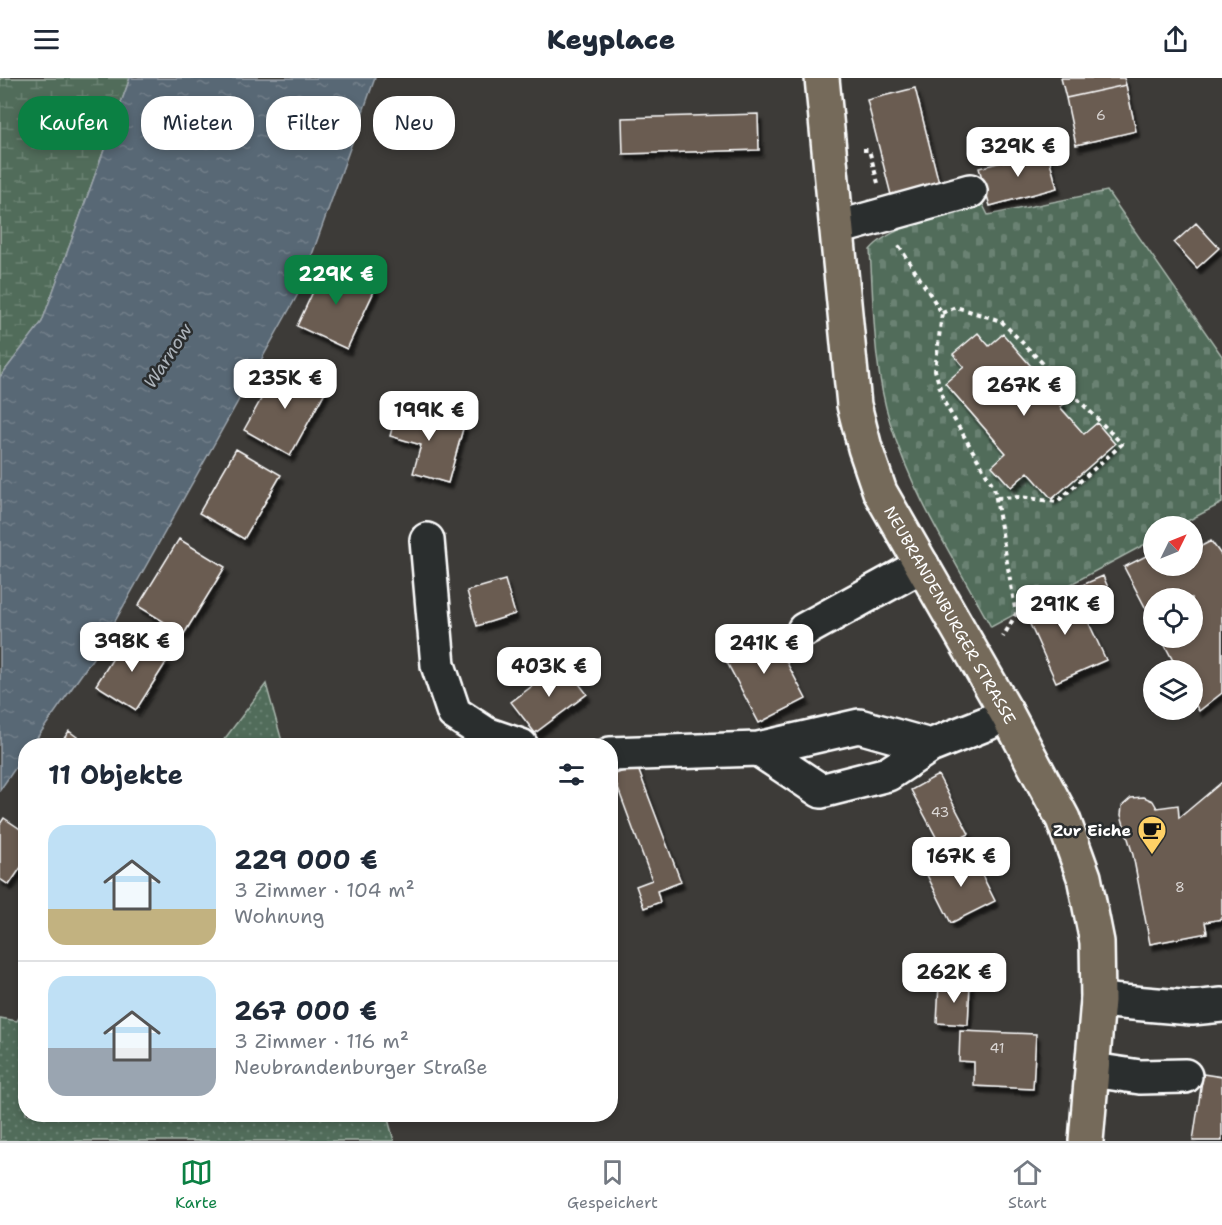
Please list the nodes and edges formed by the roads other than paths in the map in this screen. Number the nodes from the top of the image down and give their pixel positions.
1 (822, 78) edge
2 (970, 191) dead end
3 (837, 228) junction
4 (427, 540) dead end
5 (922, 565) junction
6 (804, 630) dead end
7 (1006, 712) junction
8 (497, 738) edge
9 (930, 746) junction
10 (758, 749) junction
11 (618, 754) edge
12 (1098, 1000) junction
13 (1207, 1006) edge
14 (1222, 1026) edge
15 (1093, 1070) junction
16 (1185, 1076) dead end
17 (1086, 1141) edge

1 - 3 main road, NEUBRANDENBURGER STRASSE
2 - 3 street
3 - 5 main road, NEUBRANDENBURGER STRASSE
4 - 8 street
5 - 6 street
5 - 7 main road, NEUBRANDENBURGER STRASSE
7 - 9 street
7 - 12 main road, NEUBRANDENBURGER STRASSE
9 - 10 street
9 - 10 street
10 - 11 street
12 - 13 street
12 - 15 main road, NEUBRANDENBURGER STRASSE
13 - 14 street
15 - 16 street
15 - 17 main road, NEUBRANDENBURGER STRASSE

